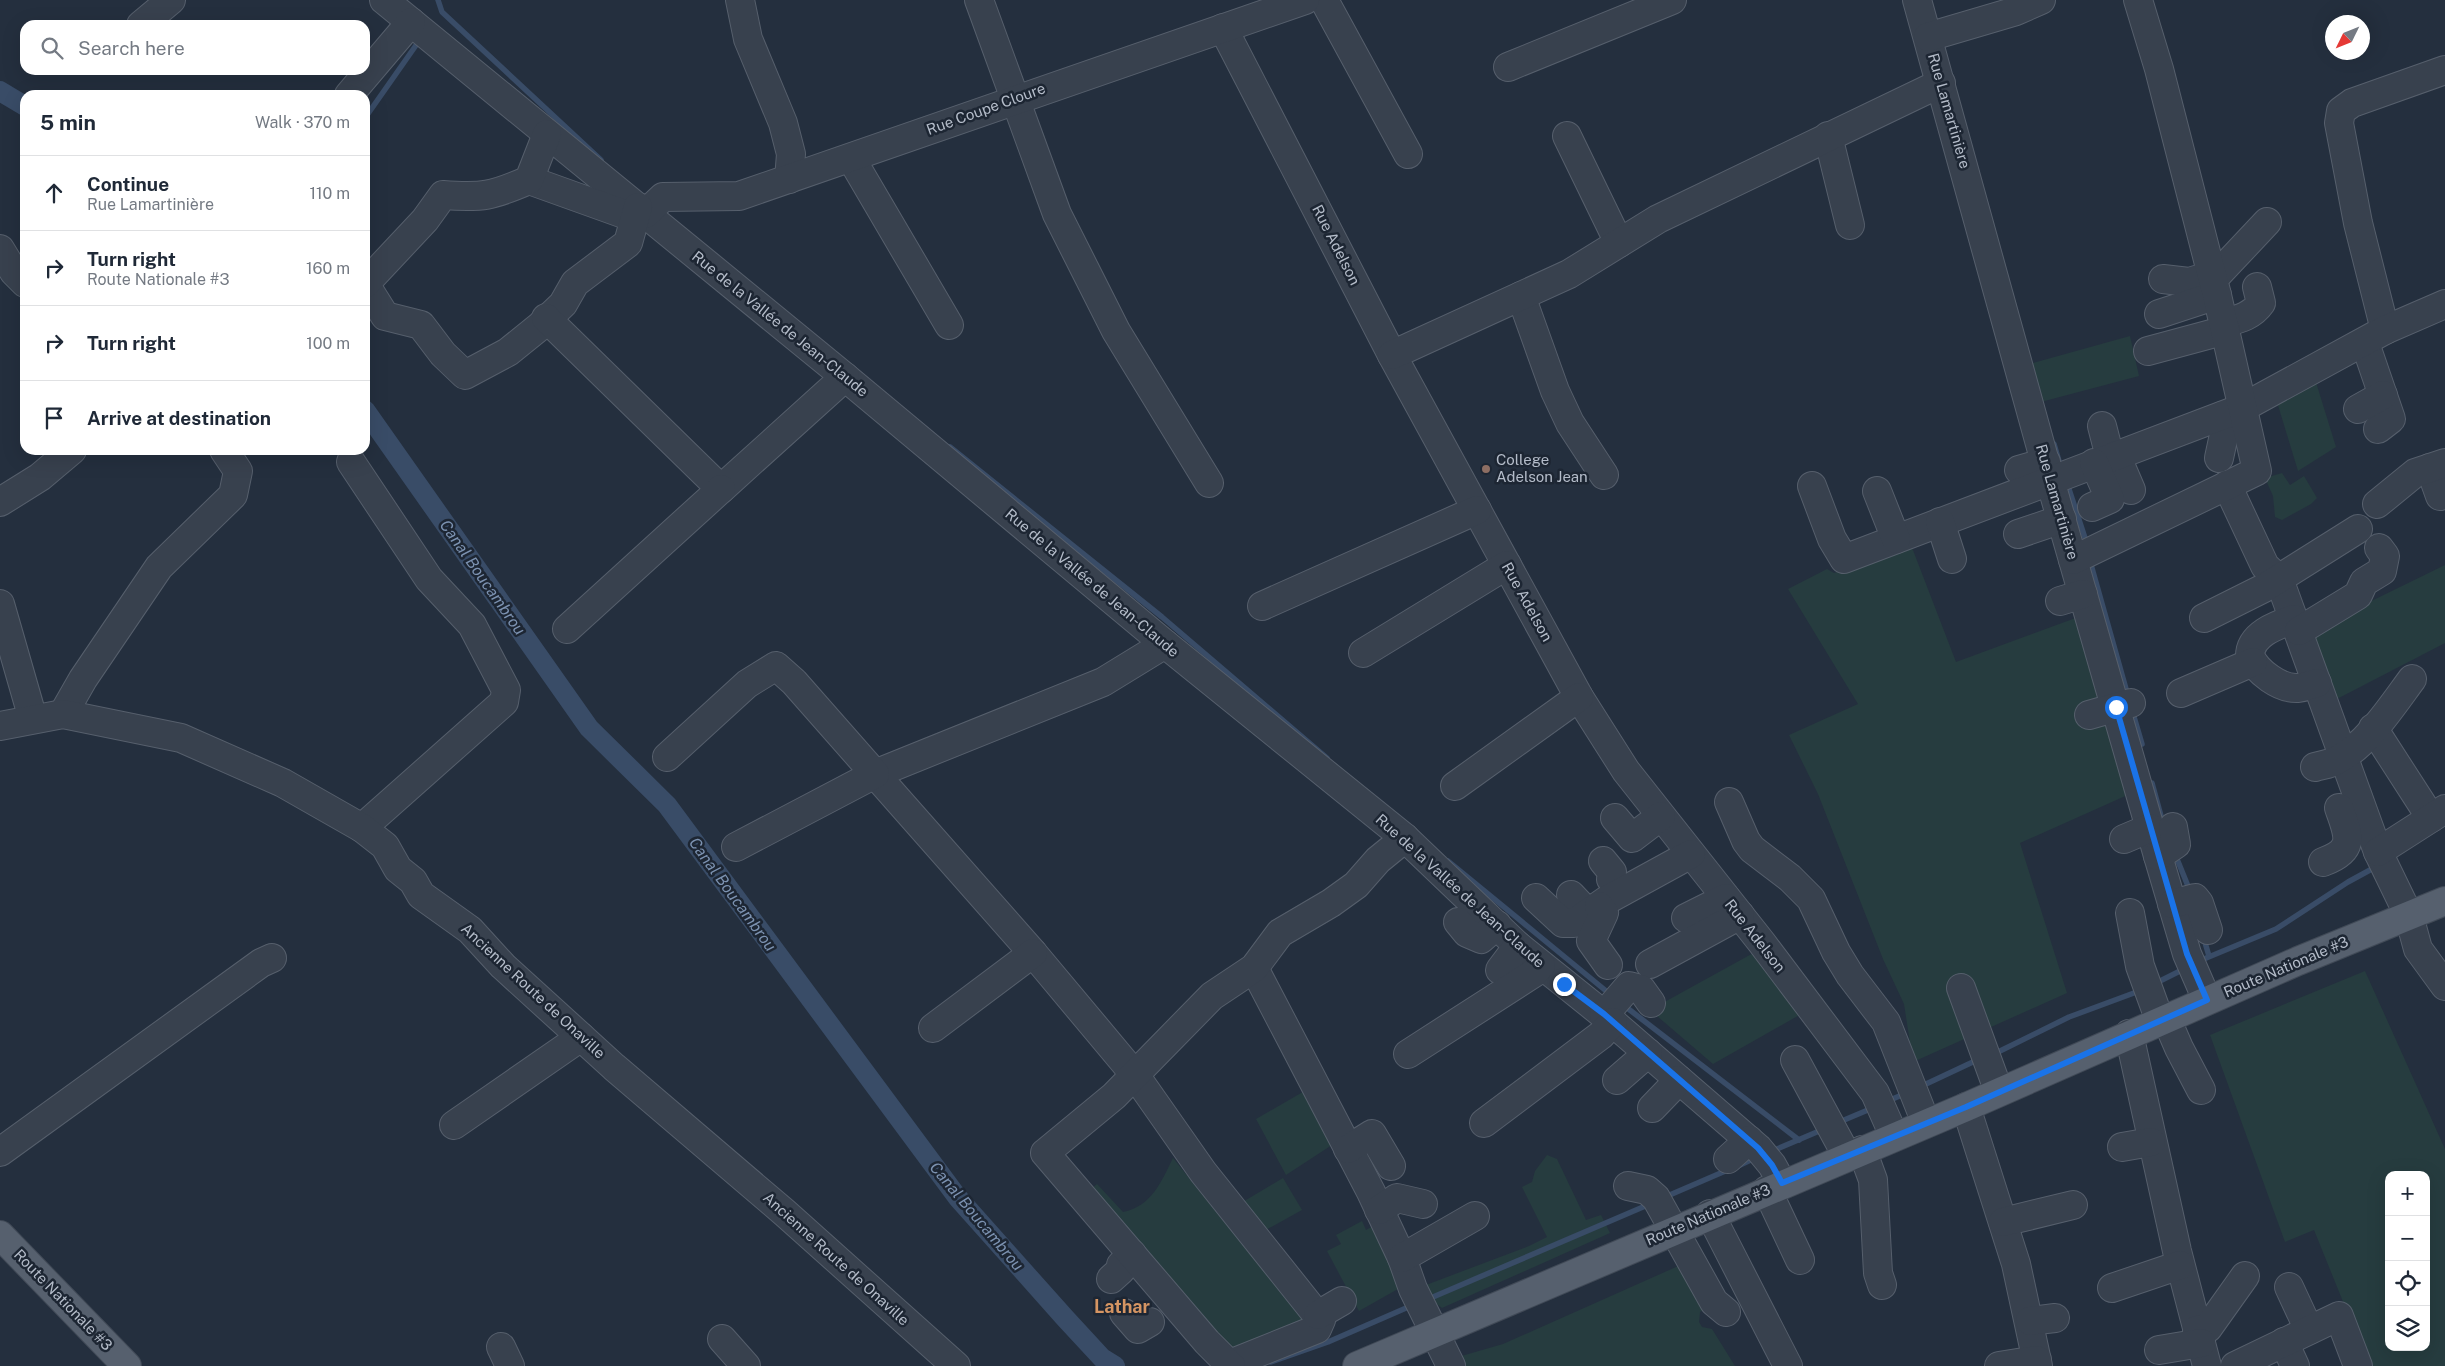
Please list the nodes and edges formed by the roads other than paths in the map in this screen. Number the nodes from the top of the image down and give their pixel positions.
1 (171, 0) edge
2 (384, 0) edge
3 (740, 0) edge
4 (979, 0) edge
5 (1305, 0) edge
6 (1324, 0) edge
7 (1672, 0) edge
8 (1917, 0) edge
9 (2041, 0) edge
10 (2138, 0) edge
11 (147, 20) edge
12 (411, 22) junction
13 (1223, 28) junction
14 (1928, 38) junction
15 (1508, 67) dead end
16 (370, 70) edge
17 (2445, 70) edge
18 (365, 75) edge
19 (1941, 83) junction
20 (352, 90) edge
21 (1015, 98) junction
22 (547, 134) junction
23 (1567, 136) dead end
24 (1828, 136) junction
25 (1408, 154) dead end
26 (851, 158) junction
27 (789, 179) junction
28 (529, 180) junction
29 (646, 209) junction
30 (2267, 222) dead end
31 (1850, 225) dead end
32 (1619, 243) junction
33 (0, 249) edge
34 (16, 275) edge
35 (370, 279) edge
36 (2163, 279) dead end
37 (2214, 285) junction
38 (2257, 287) dead end
39 (370, 292) edge
40 (1521, 296) junction
41 (2445, 304) edge
42 (2159, 314) dead end
43 (546, 318) junction
44 (949, 325) dead end
45 (2225, 326) junction
46 (2375, 336) junction
47 (2148, 351) dead end
48 (1392, 354) junction
49 (845, 377) junction
50 (2383, 396) junction
51 (2358, 409) dead end
52 (2232, 412) junction
53 (2102, 426) dead end
54 (2378, 428) dead end
55 (66, 455) edge
56 (227, 455) edge
57 (2107, 458) junction
58 (2219, 458) dead end
59 (351, 462) dead end
60 (2430, 468) edge
61 (2048, 471) junction
62 (1604, 475) dead end
63 (1209, 484) dead end
64 (2227, 485) junction
65 (1812, 486) dead end
66 (721, 489) junction
67 (2131, 490) dead end
68 (1877, 491) dead end
69 (2440, 496) dead end
70 (0, 502) edge
71 (2016, 502) junction
72 (2377, 504) dead end
73 (2092, 507) dead end
74 (1477, 510) junction
75 (2062, 519) junction
76 (1934, 524) junction
77 (2358, 528) dead end
78 (1890, 547) junction
79 (2379, 548) dead end
80 (2075, 553) junction
81 (1945, 561) dead end
82 (1507, 565) junction
83 (2280, 579) junction
84 (0, 604) edge
85 (1262, 606) dead end
86 (2204, 618) dead end
87 (2296, 625) junction
88 (566, 629) dead end
89 (1165, 644) junction
90 (1363, 653) dead end
91 (2253, 662) junction
92 (2121, 670) dead end
93 (2412, 679) dead end
94 (2318, 683) junction
95 (2181, 693) dead end
96 (1579, 698) junction
97 (2116, 707) junction
98 (63, 714) junction
99 (2089, 715) dead end
100 (33, 719) junction
101 (0, 726) edge
102 (2373, 728) junction
103 (2344, 756) junction
104 (667, 757) dead end
105 (2314, 767) dead end
106 (875, 774) junction
107 (1455, 786) dead end
108 (1729, 802) dead end
109 (2338, 804) junction
110 (2438, 814) edge
111 (1615, 818) dead end
112 (362, 828) junction
113 (1406, 838) junction
114 (1673, 838) junction
115 (2124, 839) dead end
116 (2165, 841) junction
117 (736, 847) dead end
118 (2378, 852) junction
119 (1603, 861) dead end
120 (2323, 862) dead end
121 (1536, 898) dead end
122 (2185, 901) junction
123 (2445, 901) edge
124 (1592, 905) junction
125 (1738, 912) junction
126 (2130, 913) dead end
127 (2409, 916) junction
128 (1458, 922) dead end
129 (1497, 925) junction
130 (2208, 930) dead end
131 (1518, 946) junction
132 (1033, 953) junction
133 (272, 958) dead end
134 (1650, 964) dead end
135 (1608, 965) dead end
136 (1254, 968) junction
137 (1500, 970) dead end
138 (1550, 980) junction
139 (2445, 986) edge
140 (1961, 988) dead end
141 (2207, 1000) junction
142 (1651, 1003) dead end
143 (1613, 1009) junction
144 (2163, 1019) junction
145 (934, 1028) dead end
146 (2129, 1034) junction
147 (581, 1037) junction
148 (1648, 1053) junction
149 (1408, 1054) dead end
150 (1795, 1060) dead end
151 (1135, 1075) junction
152 (1617, 1080) dead end
153 (1679, 1080) junction
154 (2201, 1090) dead end
155 (1999, 1092) junction
156 (1966, 1107) junction
157 (1652, 1108) dead end
158 (1885, 1116) junction
159 (1484, 1123) dead end
160 (1926, 1123) junction
161 (454, 1125) dead end
162 (2151, 1142) junction
163 (1849, 1147) junction
164 (2122, 1147) dead end
165 (1348, 1149) junction
166 (0, 1152) edge
167 (1728, 1159) dead end
168 (1766, 1165) junction
169 (1391, 1166) dead end
170 (1628, 1186) dead end
171 (1423, 1204) dead end
172 (2073, 1205) dead end
173 (1379, 1210) junction
174 (1710, 1214) junction
175 (1475, 1216) dead end
176 (2003, 1222) junction
177 (1675, 1230) junction
178 (0, 1234) edge
179 (1402, 1258) junction
180 (1800, 1260) dead end
181 (2180, 1265) junction
182 (1126, 1275) junction
183 (2245, 1276) dead end
184 (1882, 1285) dead end
185 (2288, 1287) dead end
186 (2112, 1288) dead end
187 (1342, 1301) dead end
188 (1314, 1310) junction
189 (1726, 1312) dead end
190 (1165, 1314) junction
191 (1430, 1323) junction
192 (2309, 1330) junction
193 (722, 1339) dead end
194 (2202, 1346) edge
195 (2159, 1350) dead end
196 (2290, 1354) edge
197 (2038, 1363) edge
198 (1230, 1365) edge
199 (127, 1366) edge
200 (746, 1366) edge
201 (956, 1366) edge
202 (1357, 1366) edge
203 (1451, 1366) edge
204 (1788, 1366) edge
205 (1999, 1366) edge
206 (2235, 1366) edge
207 (2358, 1366) edge

1 - 11 street
2 - 12 street, Rue de la Vallée de Jean-Claude
3 - 27 street
4 - 21 street
5 - 13 street, Rue Coupe Cloure
6 - 25 street
7 - 15 street
8 - 14 street, Rue Lamartinière
9 - 14 street
10 - 37 street
12 - 16 street
12 - 22 street, Rue de la Vallée de Jean-Claude
13 - 21 street, Rue Coupe Cloure
13 - 48 street, Rue Adelson
14 - 19 street, Rue Lamartinière
17 - 46 street
18 - 20 street
19 - 24 street
19 - 61 street, Rue Lamartinière
21 - 26 street, Rue Coupe Cloure
21 - 63 street
22 - 28 street
22 - 29 street, Rue de la Vallée de Jean-Claude
23 - 32 street
24 - 31 street
24 - 32 street
26 - 27 street, Rue Coupe Cloure
26 - 44 street
27 - 29 street, Rue Coupe Cloure
28 - 29 street
28 - 35 street
29 - 43 street
29 - 49 street, Rue de la Vallée de Jean-Claude
30 - 37 street
32 - 40 street
33 - 34 street
36 - 37 street
37 - 42 street
37 - 45 street
38 - 45 street
39 - 43 street
40 - 48 street
40 - 62 street
41 - 46 street
43 - 66 street
45 - 47 street
45 - 52 street
46 - 50 street
46 - 52 street
48 - 74 street, Rue Adelson
49 - 66 street
49 - 89 street, Rue de la Vallée de Jean-Claude
50 - 51 street
50 - 54 street
52 - 57 street
52 - 58 street
52 - 64 street
53 - 57 street
55 - 70 street
56 - 98 street
57 - 61 street
57 - 67 street
57 - 73 street
59 - 112 street
60 - 69 street
60 - 72 street
61 - 71 street
61 - 75 street, Rue Lamartinière
64 - 80 street
64 - 83 street
65 - 78 street
66 - 88 street
68 - 78 street
71 - 75 street
71 - 76 street
74 - 82 street, Rue Adelson
74 - 85 street
75 - 80 street, Rue Lamartinière
76 - 78 street
76 - 81 street
77 - 83 street
79 - 87 street
80 - 97 street, Rue Lamartinière
82 - 90 street
82 - 96 street, Rue Adelson
83 - 86 street
83 - 87 street
84 - 100 street
87 - 91 street
87 - 94 street
89 - 106 street
89 - 113 street, Rue de la Vallée de Jean-Claude
91 - 94 street
91 - 95 street
92 - 97 street
93 - 102 street
94 - 103 street
96 - 107 street
96 - 114 street, Rue Adelson
97 - 99 street
97 - 116 street, Rue Lamartinière
98 - 100 street, Ancienne Route de Onaville
98 - 112 street, Ancienne Route de Onaville
100 - 101 street, Ancienne Route de Onaville
102 - 103 street
102 - 110 street
103 - 105 street
103 - 109 street
104 - 106 street
106 - 117 street
106 - 132 street
108 - 160 street
109 - 118 street
109 - 120 street
110 - 118 street
111 - 114 street
112 - 147 street, Ancienne Route de Onaville
113 - 129 street, Rue de la Vallée de Jean-Claude
113 - 136 street
114 - 124 street
114 - 125 street, Rue Adelson
115 - 116 street
116 - 122 street, Rue Lamartinière
118 - 127 street
119 - 124 street
121 - 124 street
122 - 130 street
122 - 141 street, Rue Lamartinière
123 - 127 main road, Route Nationale #3
124 - 135 street
125 - 134 street
125 - 158 street, Rue Adelson
126 - 144 street
127 - 139 street
127 - 141 main road, Route Nationale #3
128 - 129 street
129 - 131 street, Rue de la Vallée de Jean-Claude
131 - 137 street
131 - 138 street, Rue de la Vallée de Jean-Claude
132 - 145 street
132 - 151 street
133 - 166 street
136 - 151 street
136 - 165 street
138 - 143 street, Rue de la Vallée de Jean-Claude
138 - 149 street
140 - 155 street
141 - 144 main road, Route Nationale #3
142 - 143 street
143 - 148 street, Rue de la Vallée de Jean-Claude
143 - 159 street
144 - 146 main road, Route Nationale #3
144 - 154 street
146 - 155 main road, Route Nationale #3
146 - 162 street
147 - 161 street
147 - 201 street, Ancienne Route de Onaville
148 - 152 street
148 - 153 street, Rue de la Vallée de Jean-Claude
150 - 163 street
151 - 182 street
151 - 188 street
153 - 157 street
153 - 168 street, Rue de la Vallée de Jean-Claude
155 - 156 main road, Route Nationale #3
156 - 160 main road, Route Nationale #3
156 - 176 street
158 - 160 main road, Route Nationale #3
158 - 163 main road, Route Nationale #3
162 - 164 street
162 - 181 street
163 - 168 main road, Route Nationale #3
163 - 184 street
165 - 169 street
165 - 173 street
167 - 168 street
168 - 174 main road, Route Nationale #3
168 - 180 street
170 - 177 street
171 - 173 street
172 - 176 street
173 - 179 street
174 - 177 main road, Route Nationale #3
174 - 204 street
175 - 179 street
176 - 197 street
177 - 189 street
177 - 191 main road, Route Nationale #3
178 - 199 main road, Route Nationale #3
179 - 191 street
181 - 186 street
181 - 194 street
182 - 190 street
182 - 190 street
183 - 194 street
185 - 192 street
187 - 188 street
188 - 198 street
190 - 198 street
191 - 202 main road, Route Nationale #3
191 - 203 street
192 - 196 street
192 - 207 street
193 - 200 street
194 - 195 street
196 - 206 street
197 - 205 street

